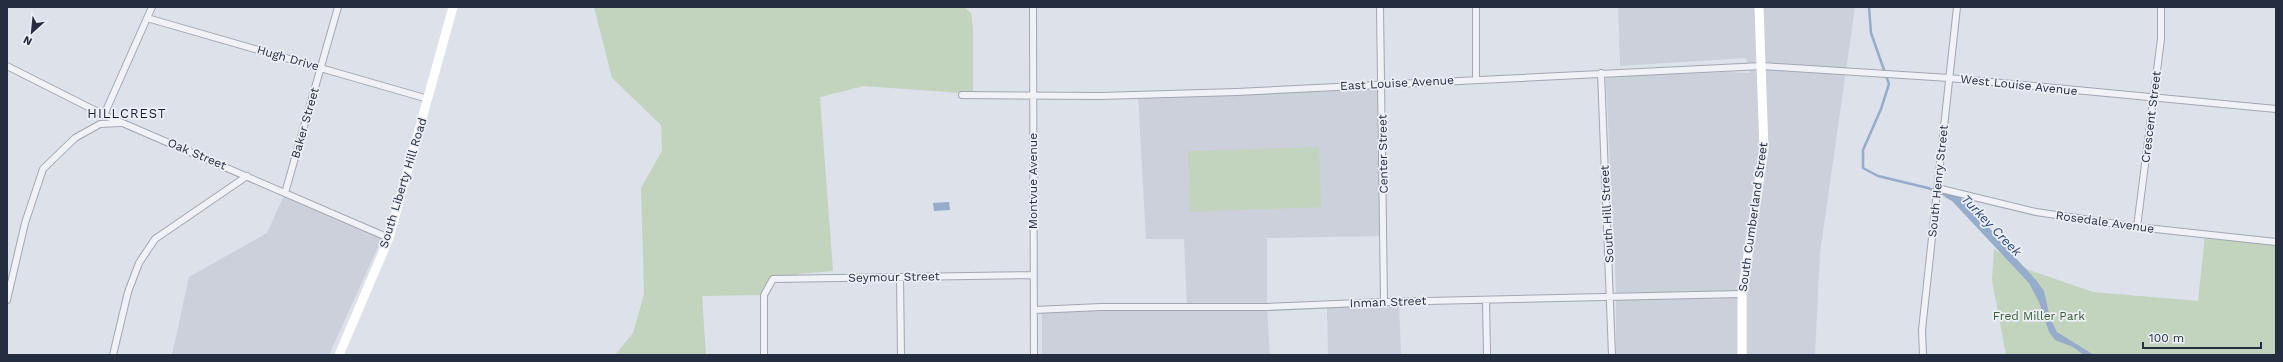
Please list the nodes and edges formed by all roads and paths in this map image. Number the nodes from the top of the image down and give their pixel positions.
1 (152, 7) edge
2 (338, 7) edge
3 (453, 7) edge
4 (1033, 7) edge
5 (1380, 7) edge
6 (1476, 7) edge
7 (1759, 7) edge
8 (1958, 7) edge
9 (2161, 7) edge
10 (147, 18) junction
11 (7, 66) edge
12 (1762, 66) junction
13 (321, 67) junction
14 (1601, 73) junction
15 (1949, 78) junction
16 (1476, 79) junction
17 (1381, 84) junction
18 (962, 95) dead end
19 (1032, 97) junction
20 (2153, 98) junction
21 (428, 99) junction
22 (2276, 109) edge
23 (104, 115) junction
24 (121, 122) junction
25 (247, 176) junction
26 (1937, 188) junction
27 (285, 193) junction
28 (2137, 227) junction
29 (389, 238) junction
30 (2276, 242) edge
31 (1033, 275) junction
32 (900, 277) junction
33 (1742, 294) junction
34 (1611, 298) junction
35 (7, 300) edge
36 (1486, 301) junction
37 (1384, 302) junction
38 (1034, 310) junction
39 (113, 355) edge
40 (339, 355) edge
41 (764, 355) edge
42 (900, 355) edge
43 (1034, 355) edge
44 (1487, 355) edge
45 (1612, 355) edge
46 (1742, 355) edge
47 (1923, 355) edge

1 - 10 street
2 - 13 street, Baker Street
3 - 21 street, South Liberty Hill Road
4 - 19 street, Montvue Avenue
5 - 17 street, Center Street
6 - 16 street
7 - 12 street, South Cumberland Street
8 - 15 street, South Henry Street
9 - 20 street, Crescent Street
10 - 13 street, Hugh Drive
10 - 23 street
11 - 23 street, Oak Street
12 - 14 street, East Louise Avenue
12 - 15 street, West Louise Avenue
12 - 33 street, South Cumberland Street
13 - 21 street, Hugh Drive
13 - 27 street, Baker Street
14 - 16 street, East Louise Avenue
14 - 34 street, South Hill Street
15 - 20 street, West Louise Avenue
15 - 26 street, South Henry Street
16 - 17 street, East Louise Avenue
17 - 19 street, East Louise Avenue
17 - 37 street, Center Street
18 - 19 street, East Louise Avenue
19 - 31 street, Montvue Avenue
20 - 22 street, West Louise Avenue
20 - 28 street, Crescent Street
21 - 29 street, South Liberty Hill Road
23 - 24 street, Oak Street
24 - 25 street, Oak Street
24 - 35 street
25 - 27 street, Oak Street
25 - 39 street
26 - 28 street, Rosedale Avenue
26 - 47 street, South Henry Street
27 - 29 street, Oak Street
28 - 30 street, Rosedale Avenue
29 - 40 street, South Liberty Hill Road
31 - 32 street, Seymour Street
31 - 38 street, Montvue Avenue
32 - 41 street, Seymour Street
32 - 42 street
33 - 34 street, Inman Street
33 - 46 street, South Cumberland Street
34 - 36 street, Inman Street
34 - 45 street, South Hill Street
36 - 37 street, Inman Street
36 - 44 street
37 - 38 street, Inman Street
38 - 43 street, Montvue Avenue

